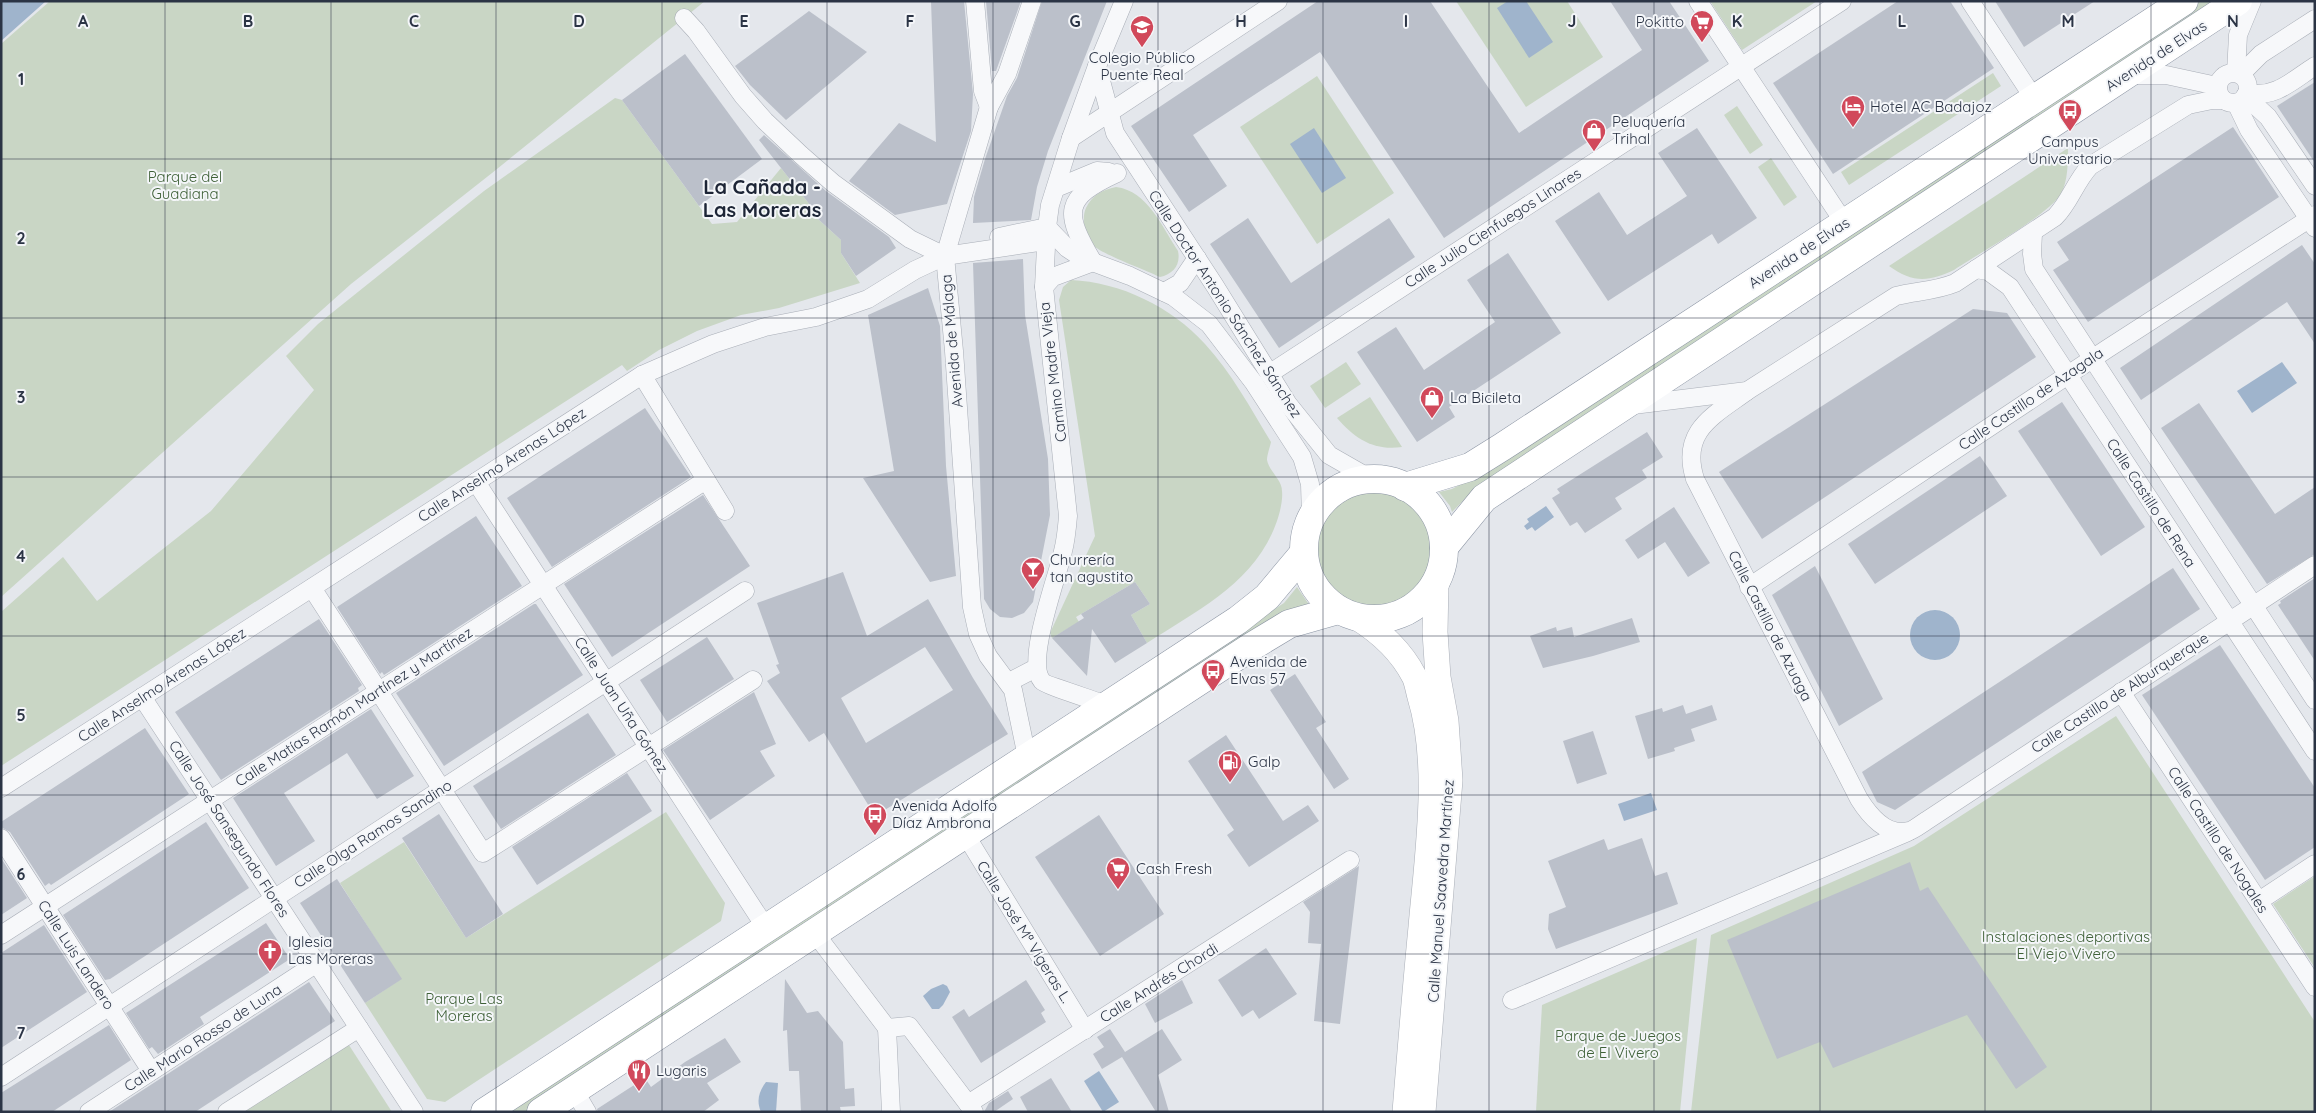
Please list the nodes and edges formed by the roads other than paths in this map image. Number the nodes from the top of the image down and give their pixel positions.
1 (974, 1) edge
2 (1032, 1) edge
3 (1124, 1) edge
4 (1278, 1) edge
5 (1698, 1) edge
6 (1842, 1) edge
7 (1970, 1) edge
8 (2184, 1) edge
9 (2238, 1) edge
10 (2252, 1) edge
11 (684, 18) dead end
12 (2315, 19) edge
13 (1097, 66) junction
14 (2315, 66) edge
15 (1741, 67) junction
16 (2238, 74) junction
17 (2126, 75) junction
18 (2234, 96) junction
19 (2035, 100) junction
20 (989, 107) junction
21 (1109, 112) junction
22 (1071, 138) junction
23 (1117, 173) junction
24 (1147, 185) junction
25 (2315, 186) edge
26 (1056, 188) junction
27 (2313, 221) edge
28 (1845, 224) junction
29 (2033, 233) junction
30 (1046, 234) junction
31 (946, 250) junction
32 (1197, 258) junction
33 (1092, 262) junction
34 (1976, 269) junction
35 (1044, 287) junction
36 (1164, 292) junction
37 (2092, 358) junction
38 (1269, 374) junction
39 (642, 375) junction
40 (2067, 375) junction
41 (1747, 391) junction
42 (1622, 407) junction
43 (1371, 479) junction
44 (706, 480) junction
45 (476, 482) junction
46 (1406, 487) junction
47 (725, 511) dead end
48 (1311, 517) junction
49 (1444, 547) junction
50 (1304, 554) junction
51 (2315, 565) edge
52 (1436, 582) junction
53 (543, 585) junction
54 (1749, 587) junction
55 (312, 588) junction
56 (745, 591) dead end
57 (2253, 606) junction
58 (1347, 614) junction
59 (2229, 621) junction
60 (1036, 668) junction
61 (753, 680) dead end
62 (606, 682) junction
63 (1008, 682) junction
64 (1048, 685) junction
65 (379, 691) junction
66 (2121, 692) junction
67 (142, 697) junction
68 (2315, 700) edge
69 (1016, 701) junction
70 (1106, 705) junction
71 (648, 747) junction
72 (2315, 751) edge
73 (1027, 757) junction
74 (1, 788) edge
75 (442, 789) junction
76 (210, 800) junction
77 (1908, 832) junction
78 (964, 834) junction
79 (1, 838) edge
80 (1350, 860) dead end
81 (2315, 864) edge
82 (274, 898) junction
83 (2259, 901) junction
84 (45, 906) junction
85 (766, 928) junction
86 (814, 932) junction
87 (1, 935) edge
88 (317, 963) junction
89 (2315, 987) edge
90 (1512, 1000) dead end
91 (109, 1006) junction
92 (359, 1028) junction
93 (887, 1028) junction
94 (1085, 1030) junction
95 (151, 1072) junction
96 (1, 1076) edge
97 (581, 1101) edge
98 (971, 1108) edge
99 (89, 1112) edge
100 (226, 1112) edge
101 (414, 1112) edge
102 (485, 1112) edge
103 (541, 1112) edge
104 (891, 1112) edge
105 (1405, 1112) edge
106 (1423, 1112) edge

1 - 20 street
2 - 20 street
3 - 13 street, Camino Madre Vieja
4 - 21 street
5 - 15 street
6 - 15 street, Calle Julio Cienfuegos Linares
7 - 19 street
8 - 19 highway, Avenida de Elvas
9 - 17 highway, Avenida de Elvas
10 - 16 street
11 - 31 street, Avenida de Málaga
12 - 16 street
13 - 21 street, Calle Doctor Antonio Sánchez Sánchez
13 - 22 street, Camino Madre Vieja
14 - 18 street, Avenida de Elvas
15 - 28 street
15 - 38 street, Calle Julio Cienfuegos Linares
16 - 18 street
16 - 18 street
17 - 18 street
17 - 42 highway, Avenida de Elvas
18 - 25 street
18 - 27 street
18 - 29 street, Avenida de Elvas
19 - 28 highway, Avenida de Elvas
20 - 31 street
21 - 22 street
21 - 24 street, Calle Doctor Antonio Sánchez Sánchez
22 - 26 street, Camino Madre Vieja
23 - 24 street, Calle Doctor Antonio Sánchez Sánchez
23 - 26 street, Calle Doctor Antonio Sánchez Sánchez
23 - 33 street
24 - 32 street, Calle Doctor Antonio Sánchez Sánchez
26 - 30 street, Camino Madre Vieja
27 - 37 street, Calle Castillo de Azagala
28 - 46 highway, Avenida de Elvas
29 - 34 street, Avenida de Elvas
29 - 37 street, Calle Castillo de Rena
30 - 31 street, Calle Anselmo Arenas López
30 - 33 street, Calle Doctor Antonio Sánchez Sánchez
30 - 35 street, Camino Madre Vieja
31 - 39 street, Calle Anselmo Arenas López
31 - 63 street, Avenida de Málaga
32 - 36 street
32 - 38 street, Calle Doctor Antonio Sánchez Sánchez
33 - 35 street
33 - 36 street, Calle Doctor Antonio Sánchez Sánchez
34 - 40 street, Calle Castillo de Rena
34 - 41 street, Avenida de Elvas
35 - 60 street, Camino Madre Vieja
36 - 48 street, Calle Doctor Antonio Sánchez Sánchez
37 - 40 street, Calle Castillo de Azagala
37 - 57 street, Calle Castillo de Rena
38 - 43 street, Calle Doctor Antonio Sánchez Sánchez
39 - 44 street
39 - 45 street, Calle Anselmo Arenas López
40 - 54 street, Calle Castillo de Azagala
40 - 59 street, Calle Castillo de Rena
41 - 42 street, Avenida de Elvas
41 - 54 street, Calle Castillo de Azuaga
42 - 49 highway, Avenida de Elvas
43 - 46 highway
43 - 48 highway
44 - 47 street
44 - 53 street, Calle Matías Ramón Martínez y Martínez
45 - 53 street, Calle Juan Uña Gómez
45 - 55 street, Calle Anselmo Arenas López
46 - 49 highway
48 - 50 highway
49 - 52 highway
50 - 58 highway
50 - 70 highway
51 - 57 street, Calle Castillo de Alburquerque
52 - 58 highway
52 - 106 main road, Calle Manuel Saavedra Martínez
53 - 62 street, Calle Juan Uña Gómez
53 - 65 street, Calle Matías Ramón Martínez y Martínez
54 - 77 street, Calle Castillo de Azuaga
55 - 65 street
55 - 67 street, Calle Anselmo Arenas López
56 - 62 street, Calle Olga Ramos Sandino
57 - 59 street, Calle Castillo de Alburquerque
57 - 68 street, Calle Castillo de Rena
58 - 78 highway
58 - 105 main road, Calle Manuel Saavedra Martínez
59 - 66 street, Calle Castillo de Alburquerque
59 - 72 street, Calle Castillo de Rena
60 - 63 street
60 - 64 street
61 - 71 street
62 - 71 street, Calle Juan Uña Gómez
62 - 75 street, Calle Olga Ramos Sandino
63 - 69 street, Avenida de Málaga
64 - 69 street
64 - 70 street
65 - 75 street
65 - 76 street, Calle Matías Ramón Martínez y Martínez
66 - 77 street, Calle Castillo de Alburquerque
66 - 83 street, Calle Castillo de Nogales
67 - 74 street, Calle Anselmo Arenas López
67 - 76 street, Calle José Sansegundo Flores
69 - 73 street, Avenida de Málaga
70 - 73 highway
71 - 75 street
71 - 85 street, Calle Juan Uña Gómez
73 - 85 highway
75 - 82 street, Calle Olga Ramos Sandino
76 - 82 street, Calle José Sansegundo Flores
76 - 84 street, Calle Matías Ramón Martínez y Martínez
77 - 90 street
78 - 86 highway
78 - 94 street, Calle José Mª Vigeras L.
79 - 84 street, Calle Luis Landero
80 - 94 street, Calle Andrés Chordi
81 - 83 street
82 - 88 street, Calle José Sansegundo Flores
82 - 91 street, Calle Olga Ramos Sandino
83 - 89 street, Calle Castillo de Nogales
84 - 87 street, Calle Matías Ramón Martínez y Martínez
84 - 91 street, Calle Luis Landero
85 - 102 highway
86 - 93 street
86 - 97 highway
88 - 92 street, Calle José Sansegundo Flores
88 - 95 street, Calle Mario Rosso de Luna
91 - 95 street, Calle Luis Landero
91 - 96 street, Calle Olga Ramos Sandino
92 - 100 street
92 - 101 street, Calle José Sansegundo Flores
93 - 98 street
93 - 104 street
94 - 98 street, Calle Andrés Chordi
95 - 99 street, Calle Mario Rosso de Luna
97 - 103 highway

